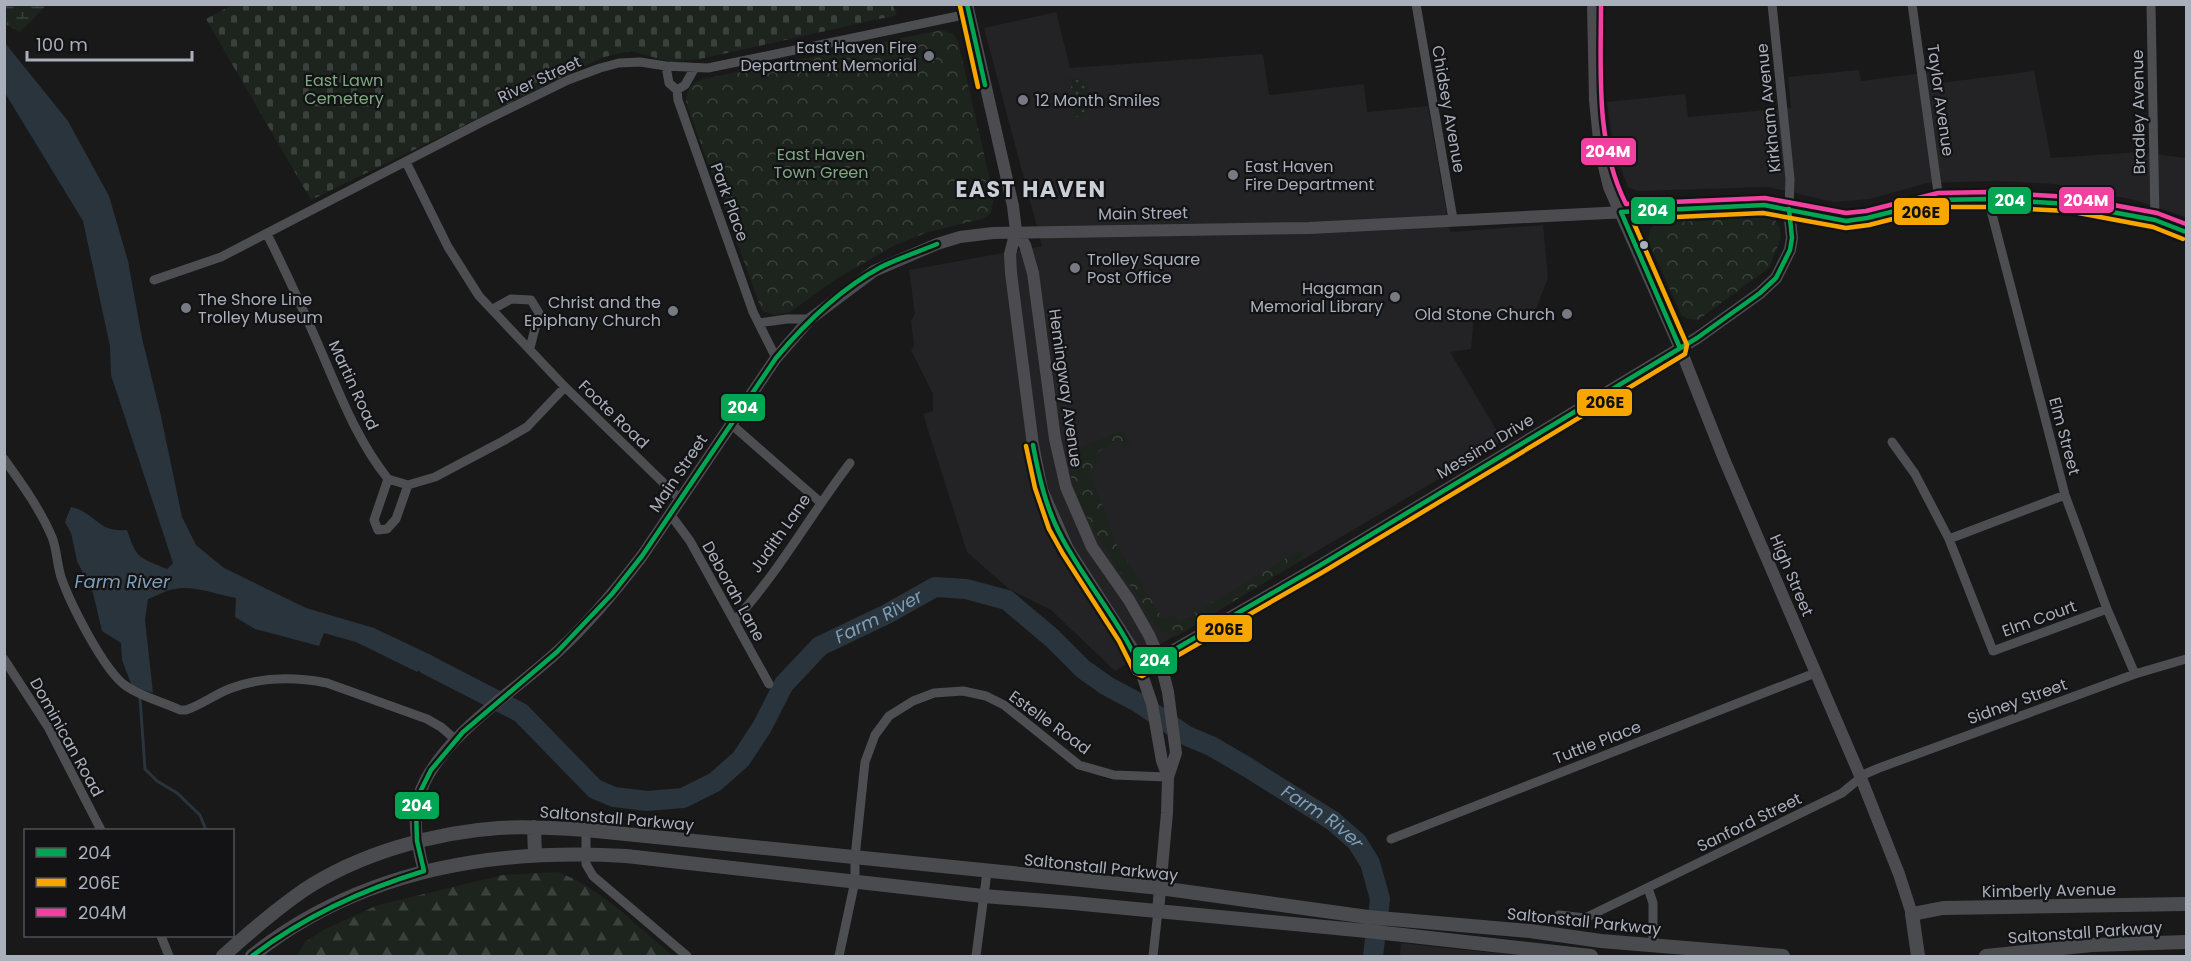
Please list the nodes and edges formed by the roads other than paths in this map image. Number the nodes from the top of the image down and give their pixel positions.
1 (1416, 4) edge
2 (1593, 4) edge
3 (1772, 4) edge
4 (1912, 4) edge
5 (2151, 4) edge
6 (967, 9) edge
7 (666, 66) junction
8 (694, 69) junction
9 (677, 90) junction
10 (406, 162) junction
11 (1988, 199) junction
12 (1939, 200) junction
13 (1789, 209) junction
14 (1621, 212) junction
15 (1453, 219) junction
16 (2155, 220) junction
17 (1016, 231) junction
18 (2187, 232) edge
19 (267, 234) junction
20 (153, 280) dead end
21 (493, 309) junction
22 (810, 319) junction
23 (759, 323) junction
24 (530, 348) junction
25 (1680, 348) junction
26 (776, 358) junction
27 (566, 387) junction
28 (731, 424) junction
29 (1055, 440) junction
30 (1892, 442) dead end
31 (1033, 445) junction
32 (4, 459) edge
33 (850, 463) dead end
34 (388, 479) junction
35 (408, 486) junction
36 (2065, 495) junction
37 (680, 499) junction
38 (820, 502) junction
39 (670, 514) junction
40 (1949, 539) junction
41 (2107, 609) junction
42 (735, 620) junction
43 (4, 659) edge
44 (2187, 659) edge
45 (1160, 660) junction
46 (1141, 669) junction
47 (1815, 673) junction
48 (2135, 674) junction
49 (769, 684) dead end
50 (456, 740) junction
51 (1168, 777) junction
52 (1861, 778) junction
53 (534, 827) junction
54 (100, 829) edge
55 (586, 830) junction
56 (1390, 839) dead end
57 (416, 842) junction
58 (585, 854) junction
59 (535, 855) junction
60 (855, 857) junction
61 (424, 871) junction
62 (987, 872) junction
63 (855, 880) junction
64 (1160, 888) junction
65 (1648, 888) junction
66 (983, 896) junction
67 (2187, 904) edge
68 (1158, 911) junction
69 (1912, 914) junction
70 (1558, 915) dead end
71 (161, 937) edge
72 (2187, 942) edge
73 (1653, 944) junction
74 (1918, 951) edge
75 (169, 957) edge
76 (223, 957) edge
77 (252, 957) edge
78 (687, 957) edge
79 (840, 957) edge
80 (976, 957) edge
81 (1153, 957) edge
82 (1591, 957) edge
83 (1783, 957) edge
84 (1986, 957) edge

1 - 15 street, Chidsey Avenue
2 - 14 main road, High Street
3 - 13 street, Kirkham Avenue
4 - 12 street, Taylor Avenue
5 - 16 street, Bradley Avenue
6 - 8 street, River Street
6 - 17 main road, Hemingway Avenue
7 - 8 street, River Street
7 - 9 street, Park Place
7 - 10 street, River Street
8 - 9 street
9 - 23 street, Park Place
10 - 19 street, River Street
10 - 21 street, Foote Road
11 - 12 main road, Main Street
11 - 16 main road, Main Street
11 - 36 street, Elm Street
12 - 13 main road, Main Street
13 - 14 main road, Main Street
13 - 25 main road, Messina Drive
14 - 15 main road, Main Street
14 - 25 main road, High Street
15 - 17 main road, Main Street
16 - 18 main road, Main Street
17 - 22 main road, Main Street
17 - 29 main road, Hemingway Avenue
17 - 31 main road, Hemingway Avenue
19 - 20 street, River Street
19 - 34 street, Martin Road
21 - 24 street, Foote Road
21 - 24 street
22 - 23 street
22 - 26 main road, Main Street
23 - 26 street, Park Place
24 - 27 street, Foote Road
25 - 45 main road, Messina Drive
25 - 47 main road, High Street
26 - 28 main road, Main Street
27 - 35 street
27 - 37 street, Foote Road
28 - 37 main road, Main Street
28 - 38 street
29 - 31 main road
29 - 45 main road, Hemingway Avenue
30 - 40 street, Elm Court
31 - 46 main road, Hemingway Avenue
32 - 50 street
33 - 38 street, Judith Lane
34 - 35 street
34 - 35 street
36 - 40 street
36 - 41 street, Elm Street
37 - 39 main road, Main Street
38 - 42 street, Judith Lane
39 - 42 street, Deborah Lane
39 - 50 main road, Main Street
40 - 41 street, Elm Court
41 - 48 street, Elm Street
42 - 49 street, Deborah Lane
43 - 54 street, Dominican Road
44 - 48 street, Sidney Street
45 - 46 main road, Messina Drive
45 - 51 main road, Hemingway Avenue
46 - 51 main road, Hemingway Avenue
47 - 52 main road, High Street
47 - 56 street, Tuttle Place
48 - 52 street, Sidney Street
50 - 57 main road, Main Street
51 - 60 street, Estelle Road
51 - 64 main road, Hemingway Avenue
52 - 65 street, Sanford Street
52 - 69 main road, High Street
53 - 55 main road, Saltonstall Parkway
53 - 57 main road, Saltonstall Parkway
53 - 59 main road
55 - 58 street
55 - 60 main road, Saltonstall Parkway
57 - 61 main road, Main Street
57 - 76 main road, Saltonstall Parkway
58 - 59 main road
58 - 63 main road
58 - 78 street
59 - 61 main road
60 - 62 main road, Saltonstall Parkway
60 - 63 street, Estelle Road
61 - 77 main road
62 - 64 main road, Saltonstall Parkway
62 - 66 street
63 - 66 main road
63 - 79 street, Estelle Road
64 - 68 main road, Hemingway Avenue
64 - 73 main road, Saltonstall Parkway
65 - 70 street, Sanford Street
65 - 73 street
66 - 68 main road
66 - 80 street
67 - 69 main road, Kimberly Avenue
68 - 81 street
68 - 82 main road
69 - 74 main road, High Street
71 - 75 street
72 - 84 main road, Saltonstall Parkway
73 - 83 main road, Saltonstall Parkway

